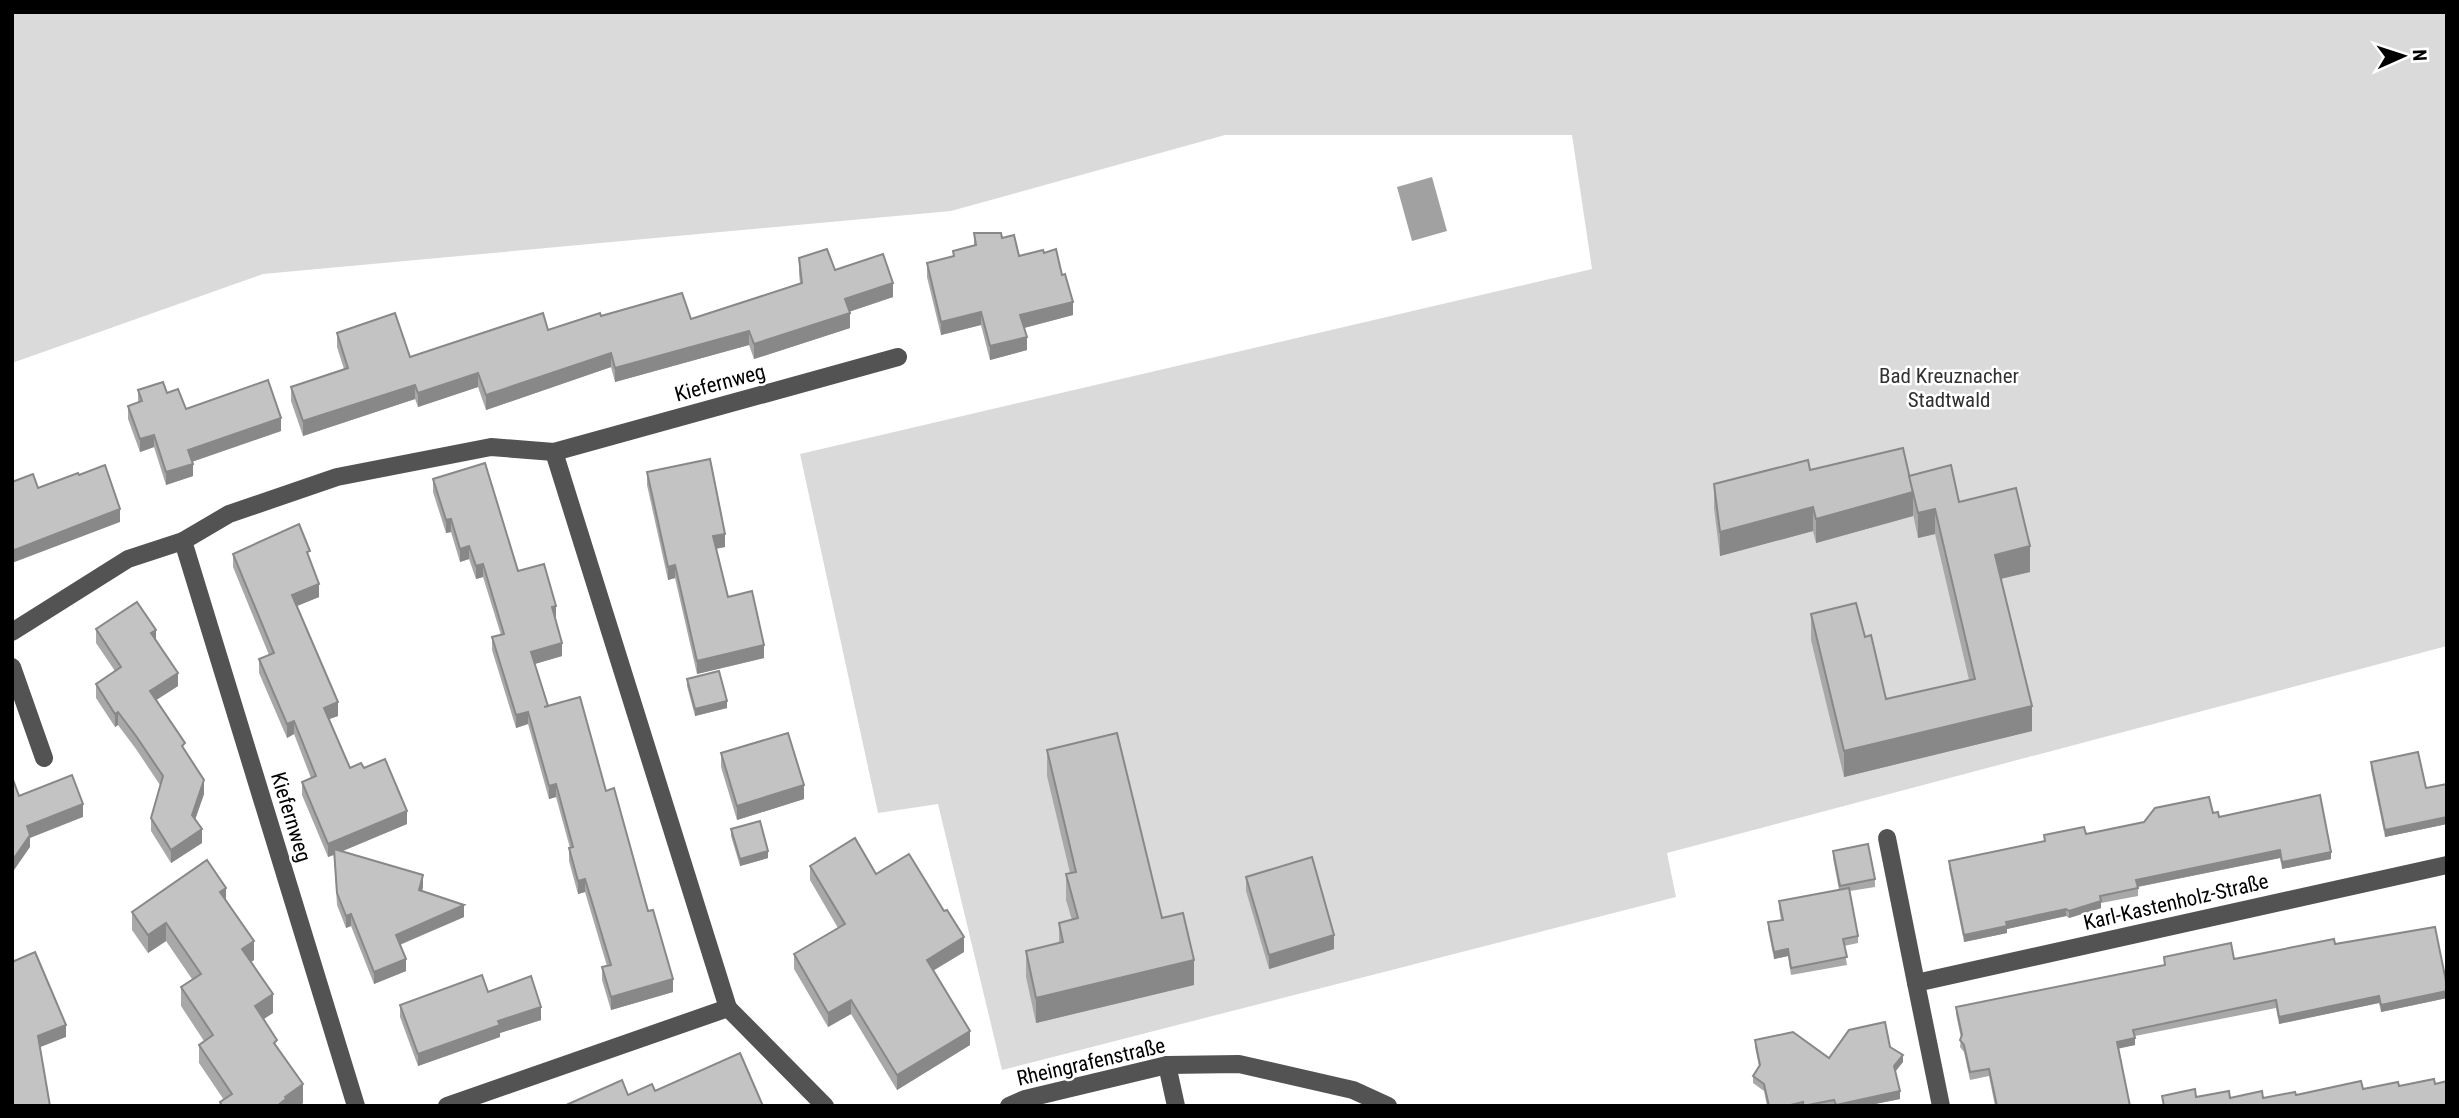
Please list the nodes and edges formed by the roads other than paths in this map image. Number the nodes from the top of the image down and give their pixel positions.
1 (898, 357) dead end
2 (554, 452) junction
3 (183, 541) junction
4 (12, 632) edge
5 (12, 667) edge
6 (44, 758) dead end
7 (1887, 838) dead end
8 (2447, 865) edge
9 (1916, 983) junction
10 (728, 1008) junction
11 (1167, 1065) junction
12 (356, 1106) edge
13 (447, 1106) edge
14 (825, 1106) edge
15 (1009, 1106) edge
16 (1176, 1106) edge
17 (1388, 1106) edge
18 (1941, 1106) edge

1 - 2 street, Kiefernweg
2 - 3 street, Kiefernweg
2 - 10 street
3 - 4 street, Kiefernweg
3 - 12 street, Kiefernweg
5 - 6 street
7 - 9 street
8 - 9 street, Karl-Kastenholz-Straße
9 - 18 street
10 - 13 street
10 - 14 street
11 - 15 street, Rheingrafenstraße
11 - 16 street
11 - 17 street, Rheingrafenstraße

